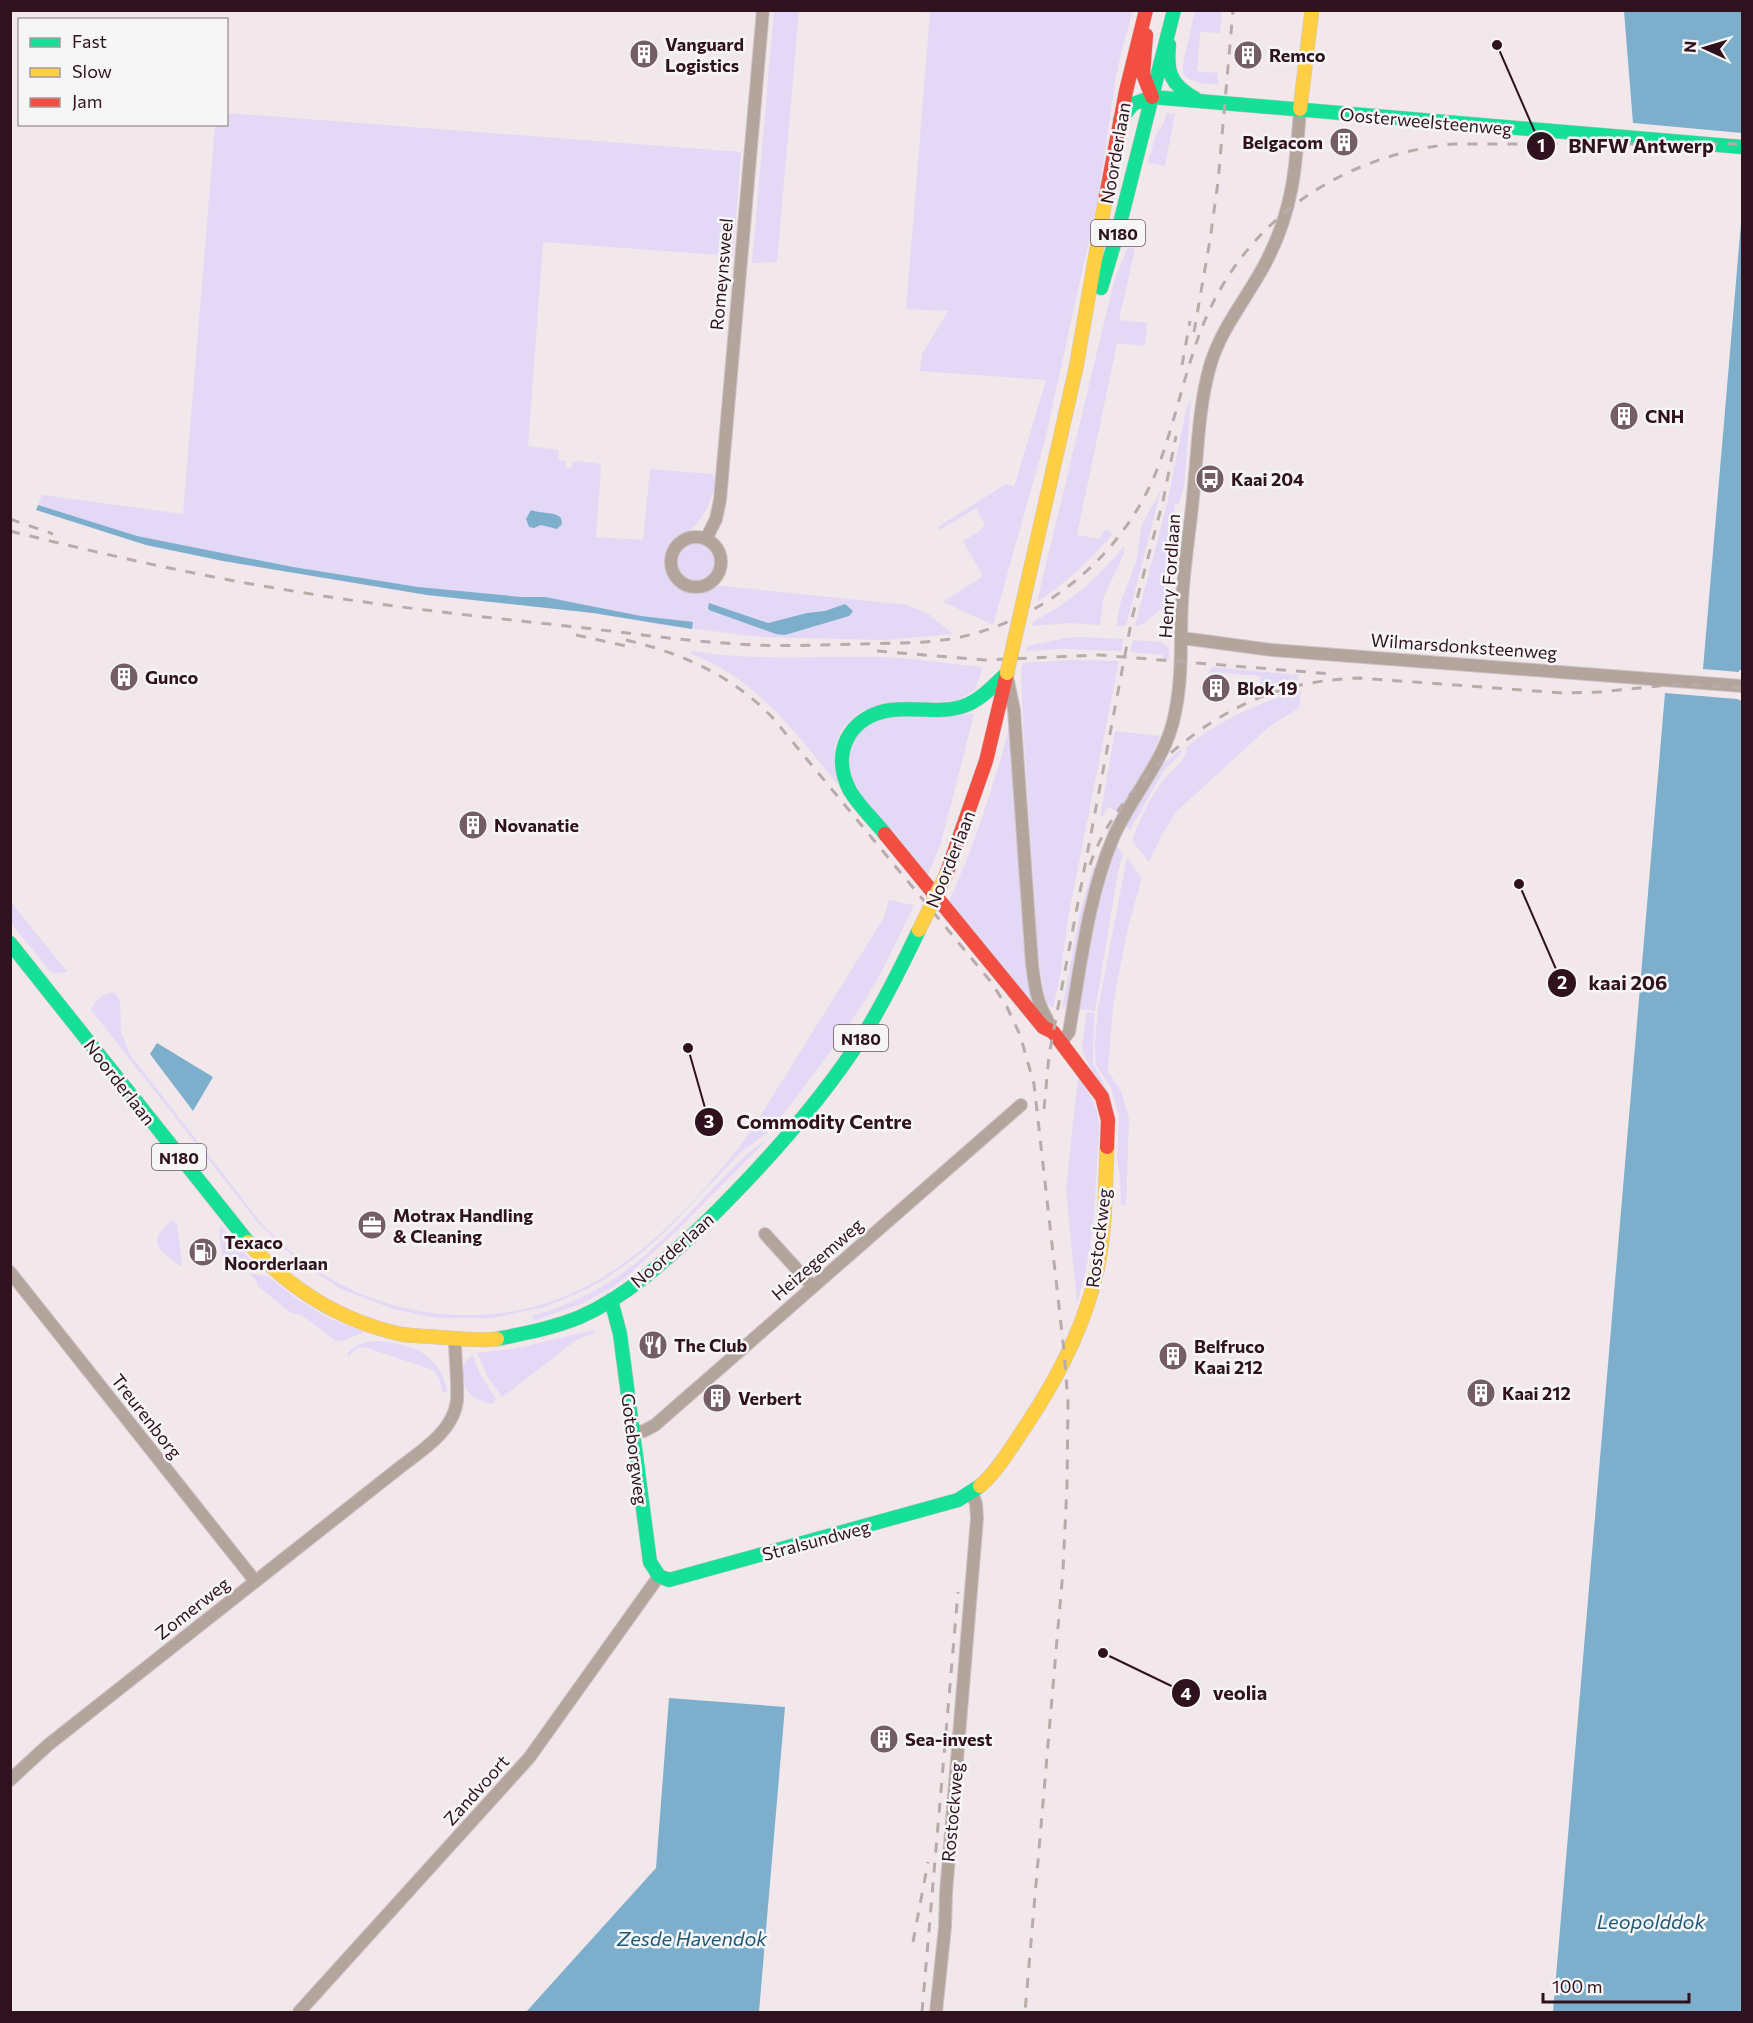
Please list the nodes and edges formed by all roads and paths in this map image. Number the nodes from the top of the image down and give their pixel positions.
1 (763, 10) edge
2 (1148, 10) edge
3 (1312, 10) edge
4 (1174, 13) edge
5 (1152, 97) junction
6 (1199, 101) junction
7 (1300, 110) junction
8 (1120, 120) junction
9 (1743, 147) edge
10 (1077, 367) junction
11 (706, 539) junction
12 (1182, 638) junction
13 (1007, 674) junction
14 (1743, 686) edge
15 (10, 943) edge
16 (1050, 1029) junction
17 (1061, 1043) junction
18 (1021, 1105) dead end
19 (765, 1234) dead end
20 (10, 1272) edge
21 (813, 1287) junction
22 (611, 1300) junction
23 (455, 1339) junction
24 (633, 1432) junction
25 (972, 1493) junction
26 (659, 1576) junction
27 (255, 1581) junction
28 (10, 1780) edge
29 (298, 2013) edge
30 (936, 2013) edge

1 - 11 street, Romeynsweel
2 - 5 main road, Noorderlaan
2 - 8 main road, Noorderlaan / N180
3 - 7 main road
4 - 5 main road, Noorderlaan / N180
4 - 6 main road
5 - 6 main road, Oosterweelsteenweg
5 - 8 main road
5 - 10 main road, Noorderlaan / N180
6 - 7 main road, Oosterweelsteenweg
7 - 9 main road, Oosterweelsteenweg
7 - 12 street, Henry Fordlaan
8 - 10 main road, Noorderlaan / N180
10 - 13 main road, Noorderlaan / N180, bridge
11 - 11 street
12 - 14 street, Wilmarsdonksteenweg
12 - 17 street, Henry Fordlaan
13 - 16 street, Noorderlaan
13 - 16 main road, Rostockweg
13 - 22 main road, Noorderlaan / N180, bridge
15 - 23 main road, Noorderlaan / N180
16 - 17 main road, Rostockweg
17 - 25 main road, Rostockweg
18 - 21 street, Heizegemweg
19 - 21 street
20 - 27 street, Treurenborg
21 - 24 street, Heizegemweg
22 - 23 main road, Noorderlaan / N180
22 - 24 main road, Goteborgweg
23 - 27 street, Zomerweg
24 - 26 main road, Goteborgweg
25 - 26 main road, Stralsundweg
25 - 30 street, Rostockweg
26 - 29 street, Zandvoort
27 - 28 street, Zomerweg

